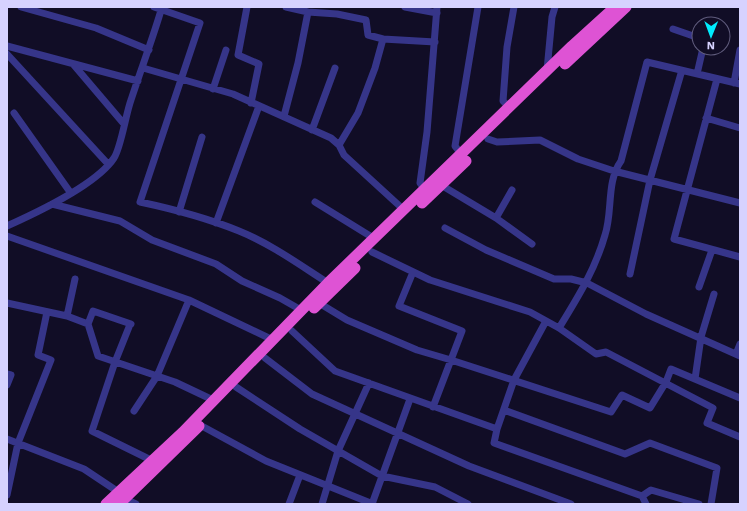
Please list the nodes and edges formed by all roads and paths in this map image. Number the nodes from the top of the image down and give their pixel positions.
1 (21, 7) edge
2 (247, 7) edge
3 (286, 7) edge
4 (405, 7) edge
5 (478, 7) edge
6 (514, 7) edge
7 (555, 7) edge
8 (615, 7) edge
9 (626, 7) edge
10 (159, 8) edge
11 (339, 10) edge
12 (437, 10) edge
13 (308, 12) junction
14 (673, 30) dead end
15 (691, 36) edge
16 (383, 39) junction
17 (435, 42) junction
18 (7, 46) edge
19 (149, 50) junction
20 (226, 50) dead end
21 (740, 50) edge
22 (8, 56) edge
23 (701, 56) edge
24 (73, 64) junction
25 (143, 68) junction
26 (335, 68) dead end
27 (682, 70) junction
28 (547, 71) junction
29 (697, 74) junction
30 (181, 79) junction
31 (717, 79) junction
32 (138, 80) junction
33 (737, 84) edge
34 (213, 89) junction
35 (251, 103) junction
36 (259, 106) junction
37 (512, 110) junction
38 (14, 113) dead end
39 (284, 116) junction
40 (706, 118) junction
41 (124, 124) junction
42 (740, 128) edge
43 (312, 130) junction
44 (202, 137) dead end
45 (488, 139) junction
46 (339, 145) junction
47 (464, 157) junction
48 (108, 164) junction
49 (614, 171) junction
50 (650, 180) junction
51 (441, 185) junction
52 (687, 189) junction
53 (425, 190) junction
54 (512, 190) dead end
55 (70, 192) junction
56 (316, 202) dead end
57 (740, 203) edge
58 (52, 204) junction
59 (179, 212) junction
60 (407, 212) junction
61 (496, 218) junction
62 (216, 223) junction
63 (7, 226) edge
64 (445, 228) dead end
65 (7, 236) edge
66 (375, 239) junction
67 (532, 244) dead end
68 (712, 250) junction
69 (372, 252) junction
70 (740, 257) edge
71 (413, 272) junction
72 (630, 274) dead end
73 (75, 279) dead end
74 (328, 283) junction
75 (587, 283) junction
76 (699, 287) dead end
77 (714, 294) dead end
78 (188, 300) junction
79 (7, 303) edge
80 (319, 303) junction
81 (301, 310) junction
82 (47, 312) junction
83 (67, 316) junction
84 (546, 320) junction
85 (88, 324) junction
86 (289, 328) junction
87 (559, 328) junction
88 (701, 338) junction
89 (273, 340) junction
90 (740, 344) edge
91 (738, 355) edge
92 (265, 358) junction
93 (451, 360) junction
94 (115, 362) junction
95 (7, 374) edge
96 (157, 376) junction
97 (695, 379) junction
98 (514, 380) junction
99 (666, 382) junction
100 (369, 383) junction
101 (7, 385) edge
102 (234, 385) junction
103 (740, 398) edge
104 (410, 399) junction
105 (216, 402) junction
106 (433, 408) junction
107 (504, 410) junction
108 (134, 411) dead end
109 (356, 414) junction
110 (200, 425) junction
111 (497, 429) junction
112 (397, 434) junction
113 (740, 437) edge
114 (7, 439) edge
115 (18, 443) junction
116 (338, 452) junction
117 (153, 461) junction
118 (300, 475) junction
119 (382, 476) junction
120 (328, 486) junction
121 (7, 495) edge
122 (642, 496) junction
123 (122, 498) edge
124 (106, 504) edge
125 (136, 504) edge
126 (289, 504) edge
127 (322, 504) edge
128 (372, 504) edge
129 (468, 504) edge
130 (571, 504) edge
131 (646, 504) edge
132 (699, 504) edge
133 (711, 504) edge

1 - 19 street
2 - 35 street
3 - 13 street
4 - 12 street
5 - 47 street
6 - 37 street
7 - 28 street
8 - 28 highway
9 - 37 highway
10 - 19 street
10 - 30 street
11 - 13 street
11 - 16 street
12 - 17 street
13 - 39 street
14 - 15 street
16 - 17 street
16 - 46 street
17 - 53 street
18 - 24 street
19 - 25 street
20 - 34 street
21 - 33 street
22 - 48 street
23 - 29 street
24 - 32 street
24 - 41 street
25 - 30 street
25 - 32 street
26 - 43 street
27 - 29 street
27 - 49 street
27 - 50 street
28 - 37 highway
29 - 31 street
30 - 34 street
30 - 59 street
31 - 33 street
31 - 40 street
32 - 41 street
34 - 35 street
35 - 36 street
36 - 39 street
36 - 62 street
37 - 45 highway
37 - 47 highway
38 - 55 street
39 - 43 street
40 - 42 street
40 - 52 street
41 - 48 street
43 - 46 street
44 - 59 street
45 - 47 highway
45 - 49 street
46 - 60 street
47 - 51 highway
47 - 53 highway
48 - 55 street
49 - 50 street
49 - 75 street
50 - 52 street
50 - 72 street
51 - 60 highway
51 - 61 street
52 - 57 street
52 - 68 street
53 - 60 highway
54 - 61 street
55 - 58 street
56 - 66 street
58 - 63 street
58 - 81 street
59 - 62 street
60 - 66 highway
60 - 69 highway
61 - 67 street
62 - 74 street
64 - 75 street
65 - 78 street
66 - 74 highway
68 - 70 street
68 - 76 street
69 - 71 street
69 - 80 highway
71 - 84 street
71 - 93 street
73 - 83 street
74 - 81 highway
75 - 87 street
75 - 88 street
77 - 88 street
78 - 89 street
78 - 96 street
79 - 82 street
80 - 86 highway
80 - 93 street
81 - 86 highway
82 - 83 street
82 - 115 street
83 - 85 street
84 - 87 street
84 - 98 street
85 - 94 street
85 - 94 street
86 - 89 highway
86 - 92 highway
86 - 100 street
87 - 99 street
88 - 91 street
88 - 97 street
89 - 102 highway
90 - 91 street
92 - 102 highway
92 - 109 street
93 - 98 street
93 - 106 street
94 - 96 street
94 - 117 street
95 - 101 street
96 - 105 street
96 - 108 street
97 - 99 street
97 - 103 street
98 - 99 street
98 - 107 street
99 - 113 street
100 - 104 street
100 - 109 street
102 - 105 highway
102 - 116 street
104 - 106 street
104 - 112 street
105 - 110 highway
105 - 117 highway
106 - 111 street
107 - 111 street
107 - 133 street
109 - 112 street
109 - 116 street
110 - 118 street
110 - 123 highway
111 - 122 street
112 - 119 street
112 - 130 street
114 - 115 street
115 - 121 street
115 - 123 street
116 - 119 street
116 - 120 street
117 - 123 highway
118 - 120 street
118 - 126 street
119 - 128 street
119 - 129 street
120 - 127 street
120 - 128 street
122 - 131 street
122 - 132 street
123 - 124 highway
123 - 125 street

